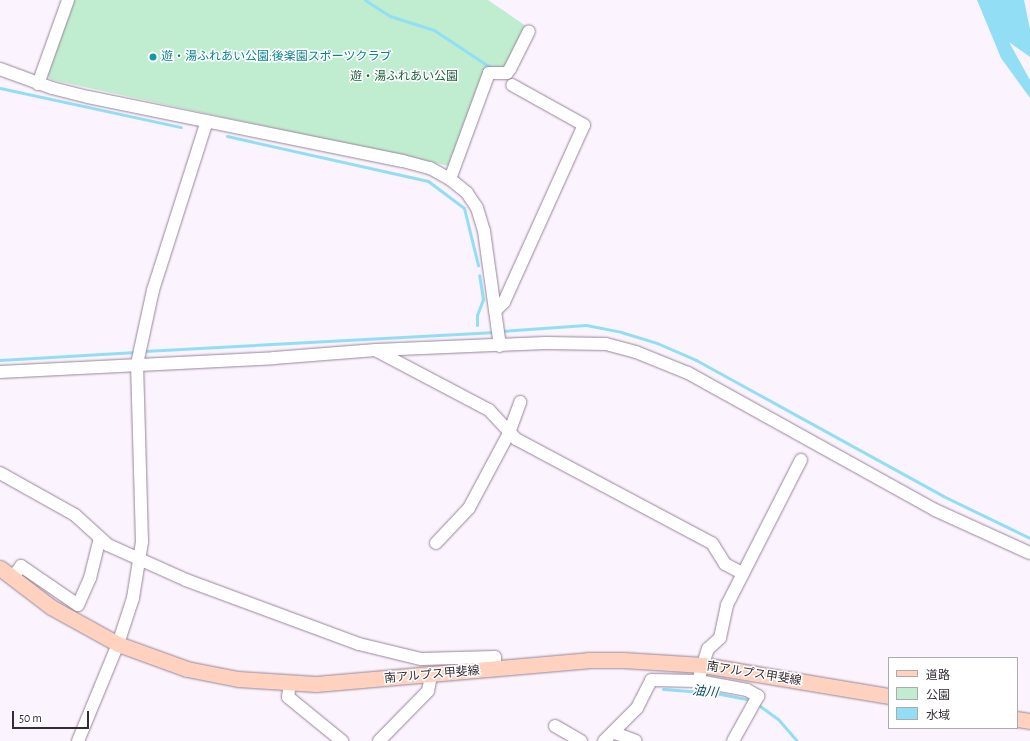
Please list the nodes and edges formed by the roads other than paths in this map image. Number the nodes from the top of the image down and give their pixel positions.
1 (68, 0) edge
2 (529, 31) dead end
3 (0, 69) edge
4 (38, 84) junction
5 (512, 85) dead end
6 (207, 121) junction
7 (450, 179) junction
8 (496, 310) junction
9 (500, 346) junction
10 (376, 350) junction
11 (137, 364) junction
12 (0, 372) edge
13 (520, 402) dead end
14 (508, 433) junction
15 (801, 460) dead end
16 (0, 473) edge
17 (100, 538) junction
18 (436, 543) dead end
19 (1030, 553) edge
20 (140, 560) junction
21 (0, 568) edge
22 (742, 573) junction
23 (12, 578) junction
24 (118, 644) junction
25 (703, 665) junction
26 (495, 670) junction
27 (431, 675) junction
28 (698, 681) junction
29 (290, 683) junction
30 (888, 696) edge
31 (1018, 719) edge
32 (1030, 721) edge
33 (554, 726) dead end
34 (615, 732) junction
35 (78, 741) edge
36 (342, 741) edge
37 (379, 741) edge
38 (581, 741) edge
39 (604, 741) edge
40 (636, 741) edge
41 (733, 741) edge

1 - 4 street
2 - 7 street
3 - 4 street
4 - 6 street
5 - 8 street
6 - 7 street
6 - 11 street
7 - 8 street
8 - 9 street
9 - 10 street
9 - 19 street
10 - 11 street
10 - 14 street
11 - 12 street
11 - 20 street
13 - 14 street
14 - 18 street
14 - 22 street
15 - 22 street
16 - 17 street
17 - 20 street
17 - 23 street
20 - 24 street
20 - 26 street
21 - 23 main road, 南アルプス甲斐線
22 - 25 street
23 - 24 main road, 南アルプス甲斐線
24 - 29 main road, 南アルプス甲斐線
24 - 35 street
25 - 26 main road, 南アルプス甲斐線
25 - 28 street
25 - 30 main road, 南アルプス甲斐線
26 - 27 main road, 南アルプス甲斐線
27 - 29 main road, 南アルプス甲斐線
27 - 37 street
28 - 34 street
28 - 41 street
29 - 36 street
31 - 32 main road
33 - 38 street
34 - 39 street
34 - 40 street

